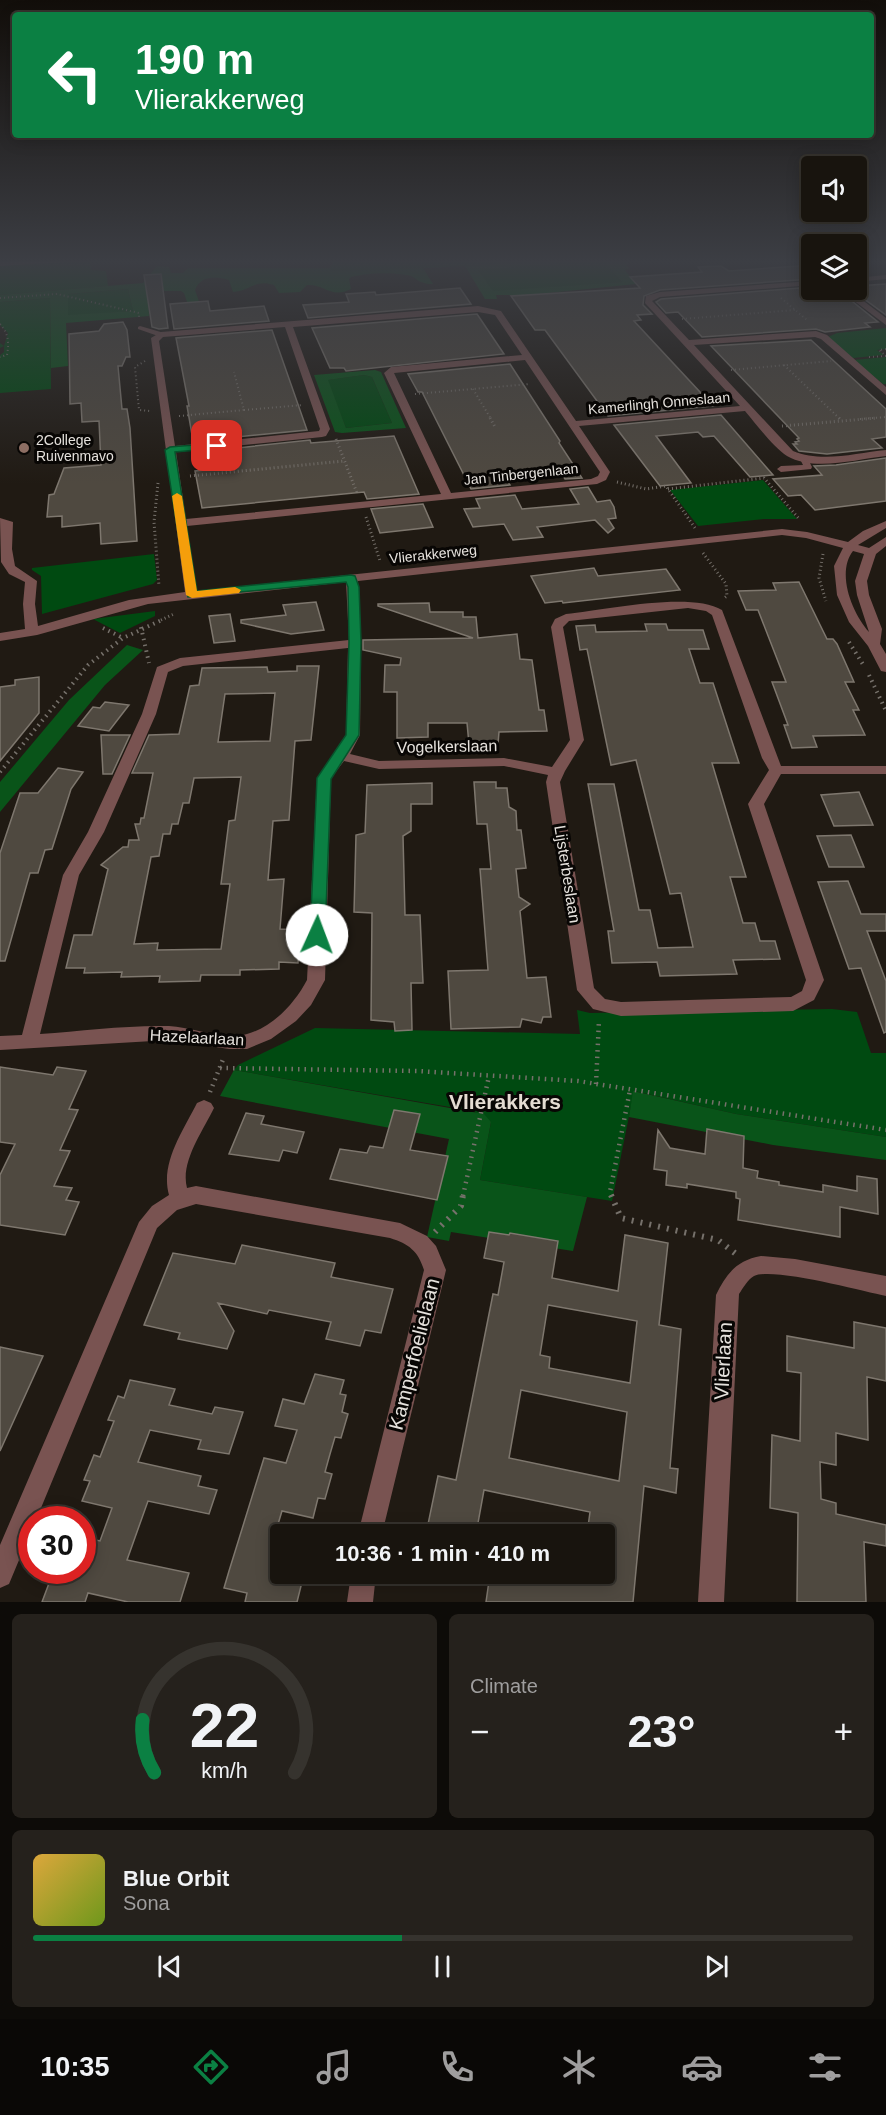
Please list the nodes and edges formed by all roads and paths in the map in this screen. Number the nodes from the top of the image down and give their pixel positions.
1 (7, 335) edge
2 (141, 335) edge
3 (161, 335) edge
4 (292, 335) edge
5 (513, 335) edge
6 (680, 335) edge
7 (805, 335) edge
8 (818, 335) edge
9 (688, 343) junction
10 (886, 349) edge
11 (886, 356) edge
12 (0, 357) edge
13 (528, 357) junction
14 (849, 359) junction
15 (783, 365) junction
16 (713, 371) junction
17 (234, 372) dead end
18 (545, 382) junction
19 (473, 389) junction
20 (886, 392) edge
21 (399, 395) junction
22 (315, 402) junction
23 (748, 408) junction
24 (244, 410) junction
25 (151, 411) dead end
26 (165, 417) junction
27 (886, 417) edge
28 (841, 420) junction
29 (573, 424) junction
30 (495, 427) dead end
31 (766, 428) junction
32 (170, 450) junction
33 (886, 453) edge
34 (804, 459) junction
35 (344, 461) dead end
36 (781, 469) dead end
37 (174, 477) junction
38 (602, 478) junction
39 (158, 482) dead end
40 (668, 489) junction
41 (447, 496) junction
42 (0, 521) edge
43 (181, 523) junction
44 (886, 524) edge
45 (806, 525) dead end
46 (696, 529) dead end
47 (886, 540) edge
48 (851, 546) junction
49 (700, 549) dead end
50 (871, 552) junction
51 (351, 578) junction
52 (159, 586) dead end
53 (192, 595) junction
54 (710, 608) junction
55 (176, 613) dead end
56 (141, 627) junction
57 (32, 632) junction
58 (0, 637) edge
59 (355, 642) junction
60 (878, 645) edge
61 (170, 665) junction
62 (886, 668) edge
63 (340, 756) junction
64 (776, 770) junction
65 (886, 770) edge
66 (0, 772) edge
67 (555, 772) junction
68 (599, 1004) junction
69 (29, 1041) junction
70 (229, 1042) junction
71 (0, 1043) edge
72 (220, 1068) junction
73 (489, 1076) junction
74 (596, 1084) junction
75 (630, 1090) junction
76 (204, 1108) joint
77 (886, 1130) edge
78 (180, 1198) junction
79 (422, 1245) junction
80 (752, 1266) junction
81 (886, 1286) edge
82 (372, 1524) edge
83 (0, 1575) edge
84 (363, 1584) edge
85 (360, 1602) edge
86 (711, 1602) edge

1 - 12 path
2 - 25 path
3 - 26 street
4 - 22 street
5 - 13 street, Jan Tinbergenlaan
6 - 9 street
7 - 9 street
8 - 14 street
9 - 16 street
10 - 11 path
11 - 14 path
13 - 18 street, Jan Tinbergenlaan
13 - 21 street
14 - 15 path
14 - 20 street
15 - 16 path
15 - 28 path
16 - 23 street
17 - 24 path
18 - 19 path
18 - 29 street, Jan Tinbergenlaan
19 - 21 path
19 - 30 path
21 - 41 street
22 - 24 path
22 - 32 street
23 - 29 street, Kamerlingh Onneslaan
23 - 31 street
24 - 26 path
26 - 32 street
27 - 28 path
28 - 31 path
29 - 38 street, Jan Tinbergenlaan
31 - 34 street
32 - 37 street
33 - 34 street
34 - 36 lane
35 - 37 path
37 - 43 street
38 - 40 path
38 - 41 street, Jan Tinbergenlaan
39 - 52 path
40 - 45 path
40 - 46 path
41 - 43 street, Jan Tinbergenlaan
42 - 57 street
43 - 53 street
44 - 48 street
47 - 50 street
48 - 50 street, Vlierakkerweg
48 - 51 street, Vlierakkerweg
48 - 60 street
49 - 54 path
50 - 60 street
51 - 53 street, Vlierakkerweg
51 - 59 street, Hazelaarlaan
53 - 57 street, Vlierakkerweg
54 - 64 street
54 - 67 street
55 - 56 path
56 - 61 path
56 - 66 path
57 - 58 street, Vlierakkerweg
59 - 61 street
59 - 63 street, Hazelaarlaan
60 - 62 street
61 - 69 street
63 - 67 street, Vogelkerslaan
63 - 70 street, Hazelaarlaan
64 - 65 street
64 - 68 street
67 - 68 street, Lijsterbeslaan
68 - 74 path
69 - 70 street, Hazelaarlaan
69 - 71 street, Hazelaarlaan
70 - 72 path
72 - 73 path
72 - 76 path
73 - 74 path
73 - 79 path
74 - 75 path
75 - 77 path
75 - 80 path
76 - 78 street
78 - 79 street
78 - 83 street
79 - 82 street, Kamperfoelielaan
80 - 81 street
80 - 86 street, Vlierlaan
84 - 85 street

